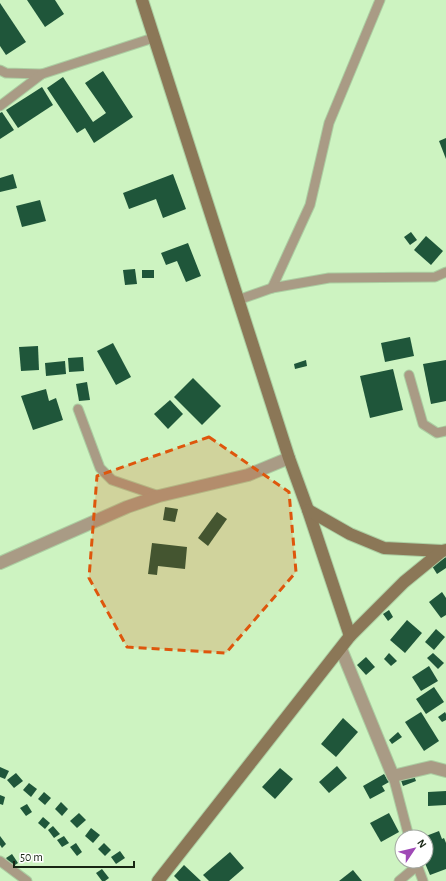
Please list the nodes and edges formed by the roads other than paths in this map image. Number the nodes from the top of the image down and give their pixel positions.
1 (142, 0) edge
2 (380, 0) edge
3 (153, 38) junction
4 (0, 70) edge
5 (42, 74) junction
6 (0, 106) edge
7 (446, 272) edge
8 (272, 288) junction
9 (238, 300) junction
10 (409, 375) dead end
11 (78, 410) dead end
12 (446, 431) edge
13 (289, 458) junction
14 (159, 496) junction
15 (308, 510) junction
16 (444, 550) edge
17 (0, 563) edge
18 (350, 636) junction
19 (340, 648) junction
20 (446, 770) edge
21 (392, 776) junction
22 (407, 829) edge
23 (0, 860) edge
24 (412, 869) edge
25 (419, 869) edge
26 (27, 881) edge
27 (158, 881) edge
28 (399, 881) edge
29 (423, 881) edge

1 - 3 street
2 - 8 lane
3 - 5 lane
3 - 9 street
4 - 5 lane
5 - 6 lane
7 - 8 lane
8 - 9 lane
9 - 13 street
10 - 12 lane
11 - 14 lane
13 - 14 street
13 - 15 street
14 - 17 street
15 - 16 street
15 - 18 street
16 - 18 street
18 - 19 street
19 - 21 street
19 - 27 street
20 - 21 street
21 - 22 lane
23 - 26 lane
24 - 28 lane
25 - 29 lane

